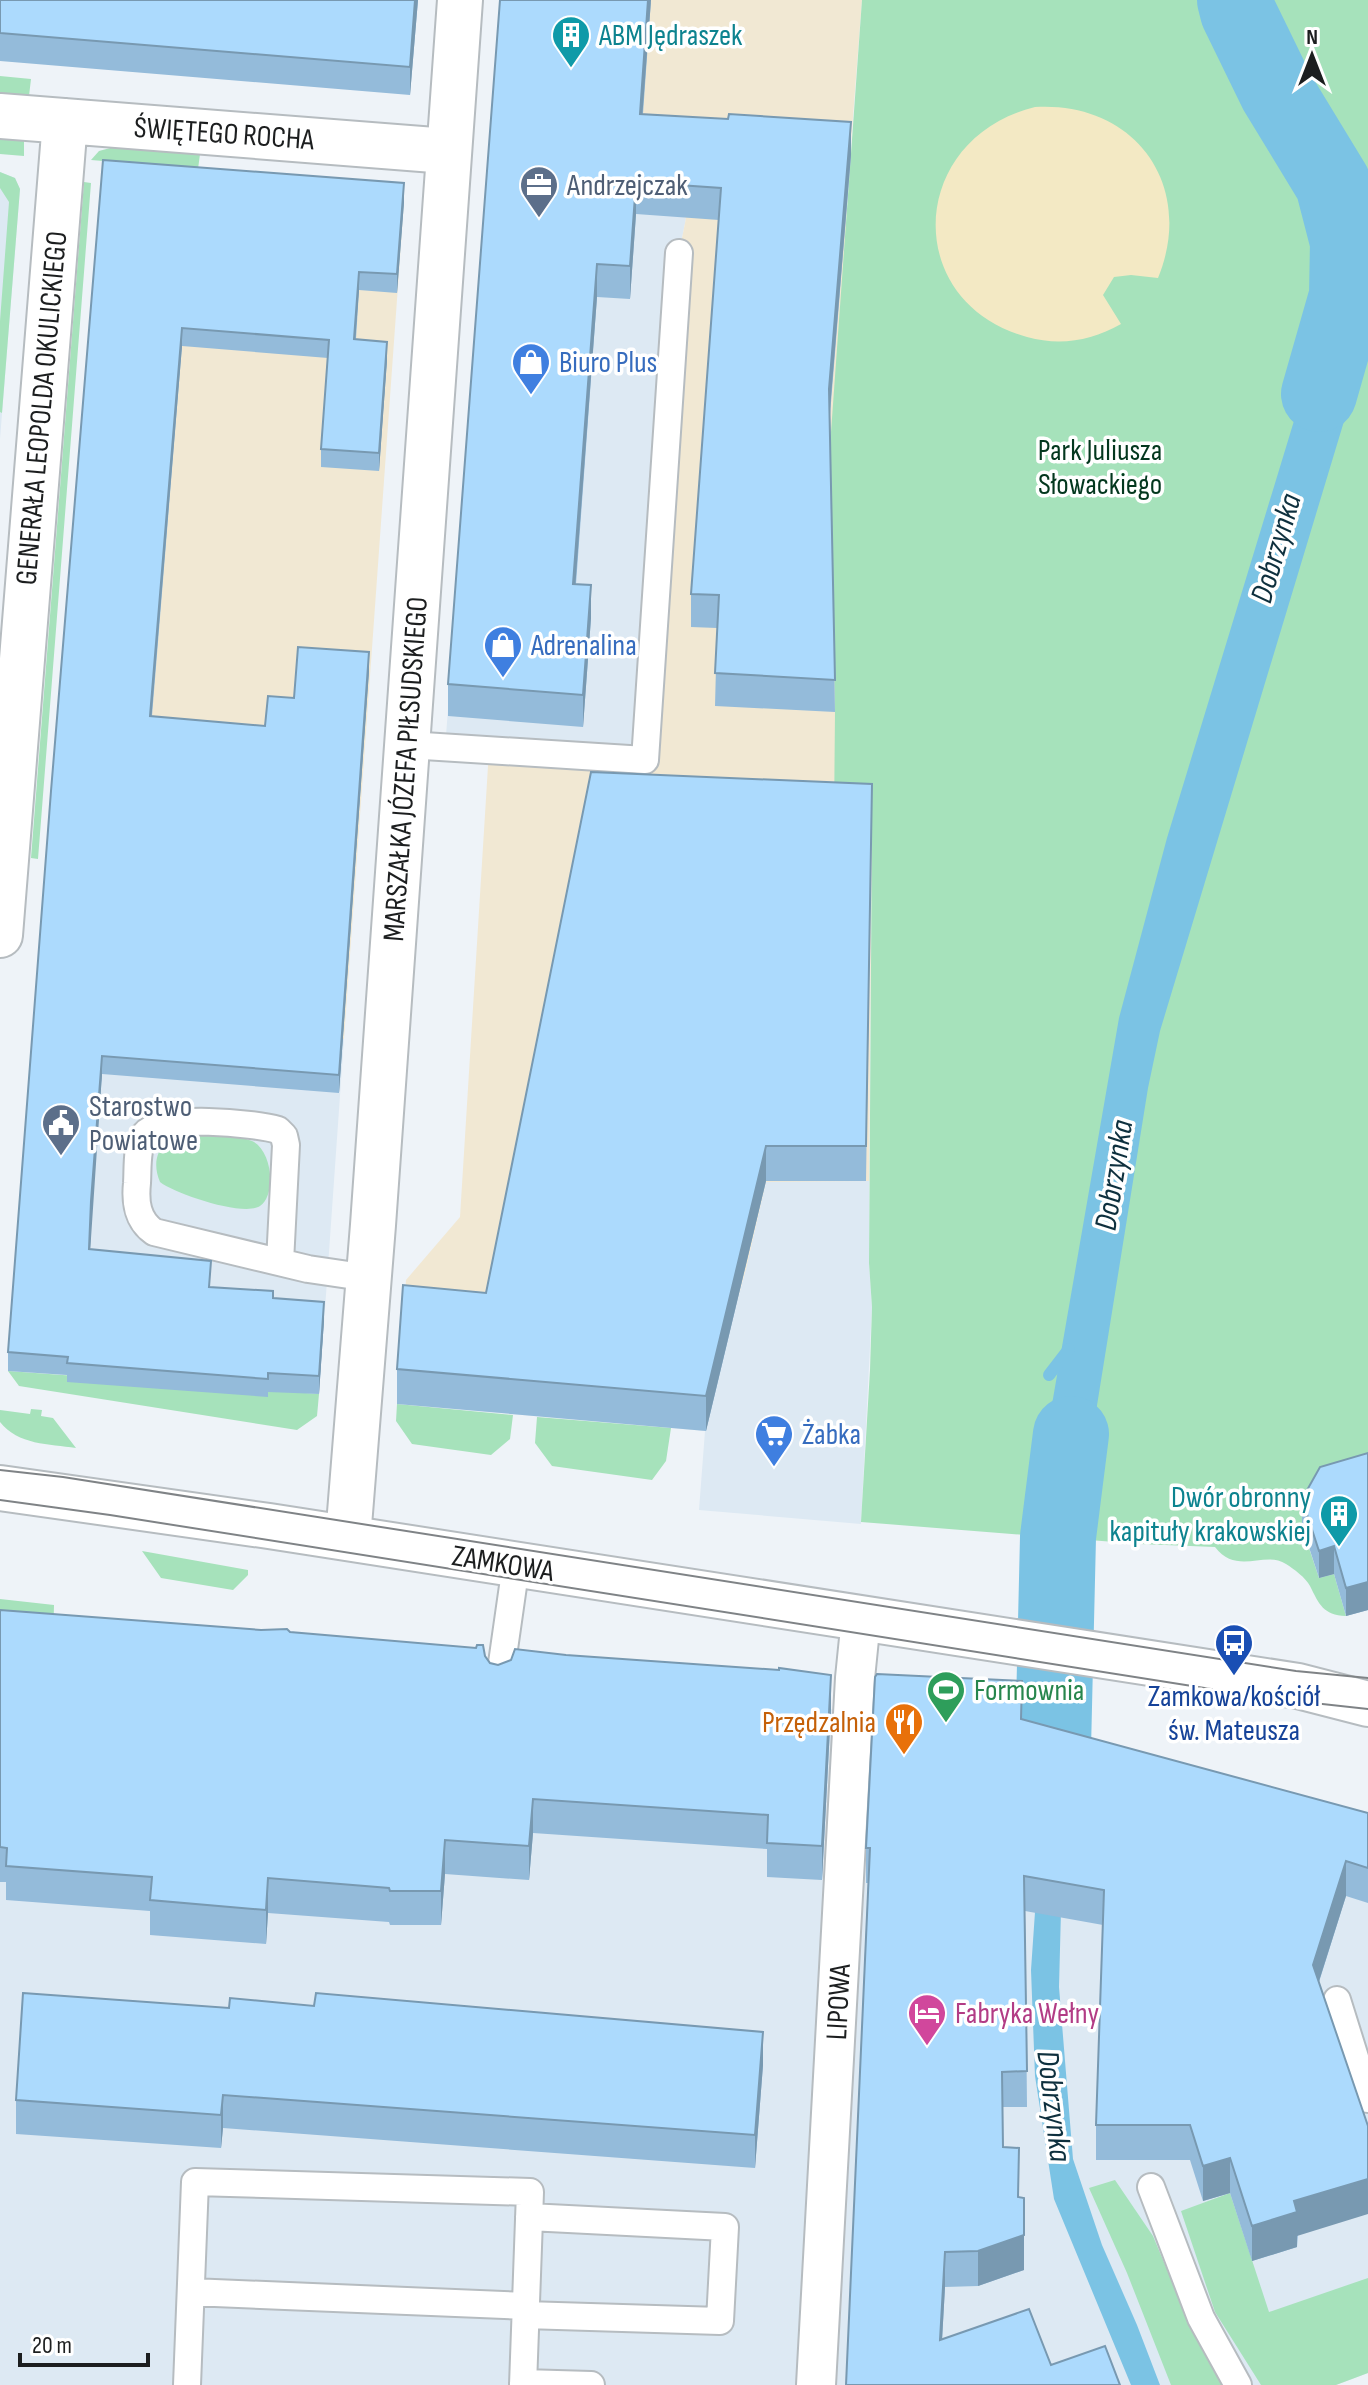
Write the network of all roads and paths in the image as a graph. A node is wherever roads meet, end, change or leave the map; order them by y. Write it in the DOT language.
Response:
graph roads {
  1 [pos="460,0"];
  2 [pos="0,116"];
  3 [pos="65,121"];
  4 [pos="447,151"];
  5 [pos="679,253"];
  6 [pos="408,745"];
  7 [pos="0,935"];
  8 [pos="280,1262"];
  9 [pos="369,1278"];
  10 [pos="0,1488"];
  11 [pos="348,1538"];
  12 [pos="516,1565"];
  13 [pos="861,1619"];
  14 [pos="1368,1678"];
  15 [pos="499,1684"];
  16 [pos="1298,1686"];
  17 [pos="1368,1694"];
  18 [pos="1368,1704"];
  19 [pos="1337,2000"];
  20 [pos="1368,2099"];
  21 [pos="1151,2187"];
  22 [pos="529,2217"];
  23 [pos="191,2292"];
  24 [pos="526,2310"];
  25 [pos="523,2384"];
  26 [pos="187,2385"];
  27 [pos="591,2385"];
  28 [pos="816,2385"];
  29 [pos="1238,2385"];
  1 -- 4 [label="street, MARSZAŁKA JÓZEFA PIŁSUDSKIEGO"];
  2 -- 3 [label="street, ŚWIĘTEGO ROCHA"];
  3 -- 4 [label="street, ŚWIĘTEGO ROCHA"];
  3 -- 7 [label="street, GENERAŁA LEOPOLDA OKULICKIEGO"];
  4 -- 6 [label="street, MARSZAŁKA JÓZEFA PIŁSUDSKIEGO"];
  5 -- 6 [label="lane"];
  6 -- 9 [label="street, MARSZAŁKA JÓZEFA PIŁSUDSKIEGO"];
  8 -- 8 [label="lane"];
  8 -- 9 [label="lane"];
  9 -- 11 [label="street, MARSZAŁKA JÓZEFA PIŁSUDSKIEGO"];
  10 -- 11 [label="street, ZAMKOWA"];
  11 -- 12 [label="street, ZAMKOWA"];
  12 -- 13 [label="street, ZAMKOWA"];
  12 -- 15 [label="lane"];
  13 -- 16 [label="street, ZAMKOWA"];
  13 -- 28 [label="street, LIPOWA"];
  14 -- 16 [label="street"];
  16 -- 17 [label="lane"];
  16 -- 18 [label="street"];
  19 -- 20 [label="lane"];
  21 -- 29 [label="lane"];
  22 -- 23 [label="lane"];
  22 -- 24 [label="lane"];
  22 -- 24 [label="lane"];
  23 -- 24 [label="lane"];
  23 -- 26 [label="lane"];
  24 -- 25 [label="lane"];
  25 -- 27 [label="lane"];
}
